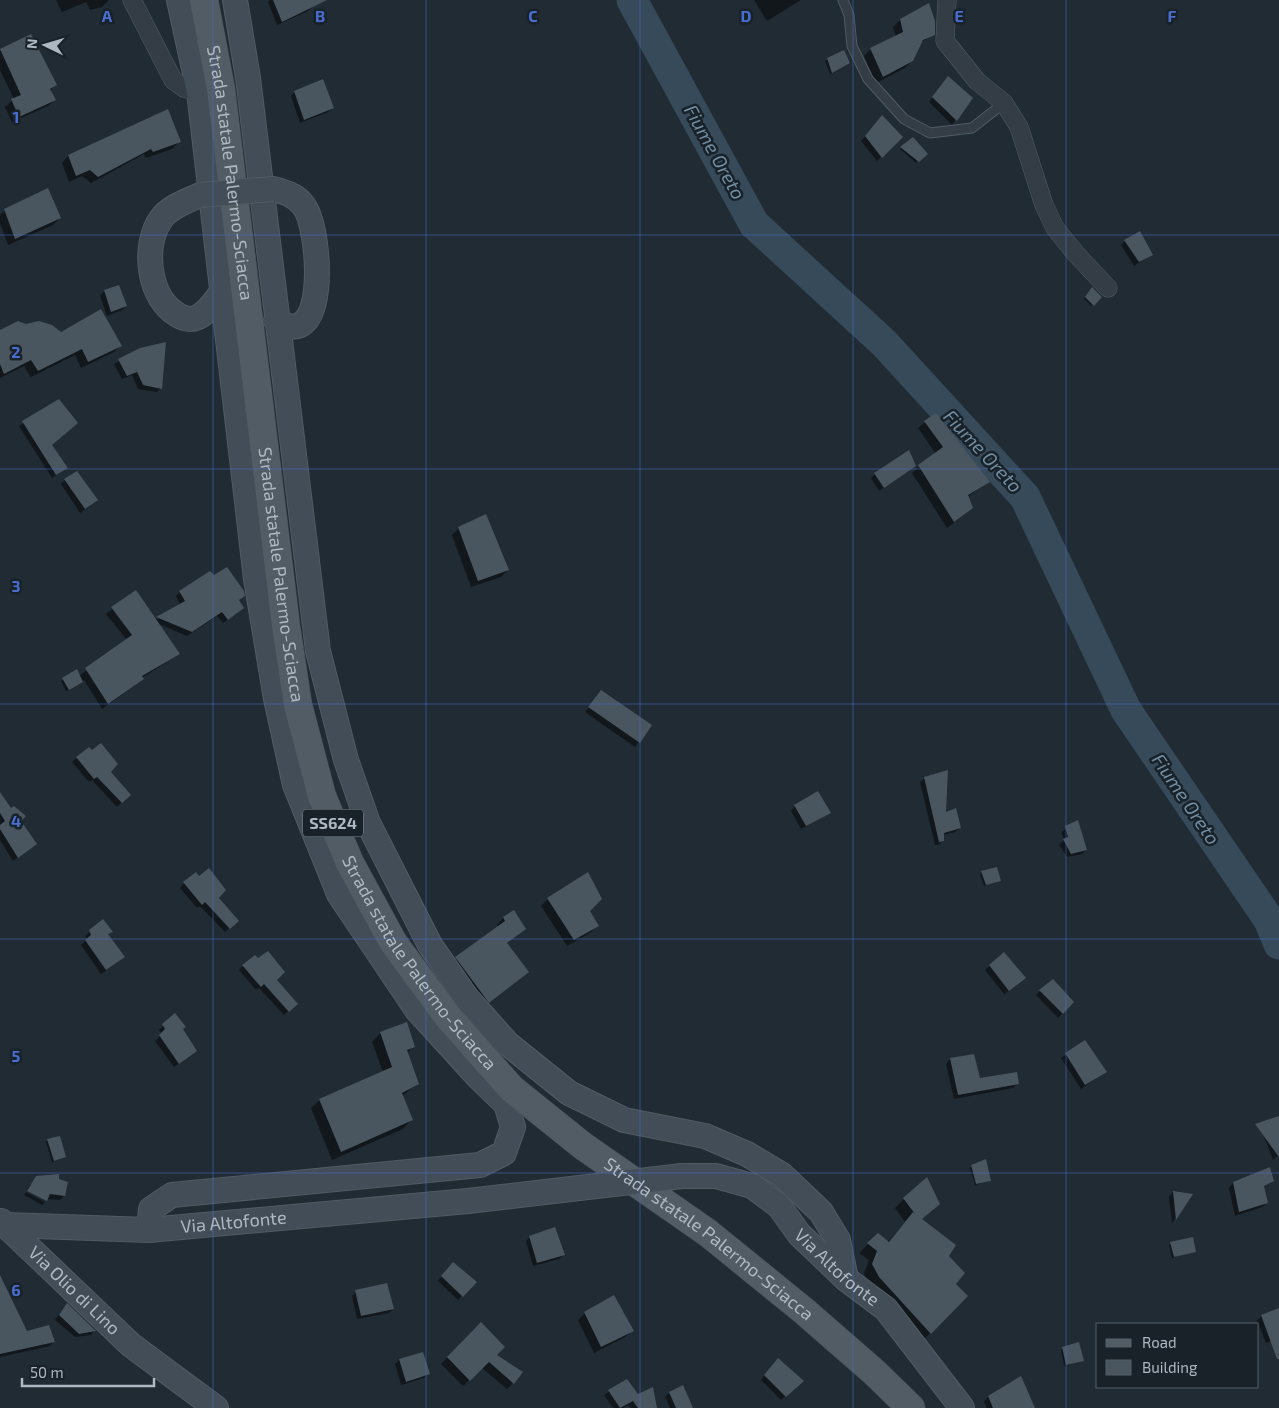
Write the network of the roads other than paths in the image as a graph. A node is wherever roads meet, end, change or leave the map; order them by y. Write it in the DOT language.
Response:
graph roads {
  1 [pos="132,0"];
  2 [pos="179,0"];
  3 [pos="204,0"];
  4 [pos="235,0"];
  5 [pos="843,0"];
  6 [pos="948,0"];
  7 [pos="199,92"];
  8 [pos="1004,104"];
  9 [pos="1108,288"];
  10 [pos="222,292"];
  11 [pos="276,320"];
  12 [pos="3,1222"];
  13 [pos="149,1230"];
  14 [pos="846,1279"];
  15 [pos="216,1408"];
  16 [pos="911,1408"];
  17 [pos="962,1408"];
  1 -- 7 [label="street"];
  2 -- 7 [label="main road"];
  3 -- 16 [label="main road, Strada statale Palermo-Sciacca / SS624"];
  4 -- 11 [label="main road"];
  5 -- 8 [label="lane"];
  6 -- 8 [label="street"];
  7 -- 10 [label="main road"];
  8 -- 9 [label="street"];
  10 -- 11 [label="main road, bridge"];
  10 -- 13 [label="main road"];
  11 -- 14 [label="main road"];
  12 -- 13 [label="main road, Via Altofonte"];
  12 -- 15 [label="main road, Via Olio di Lino"];
  13 -- 14 [label="main road, Via Altofonte, bridge"];
  14 -- 17 [label="main road, Via Altofonte"];
}
